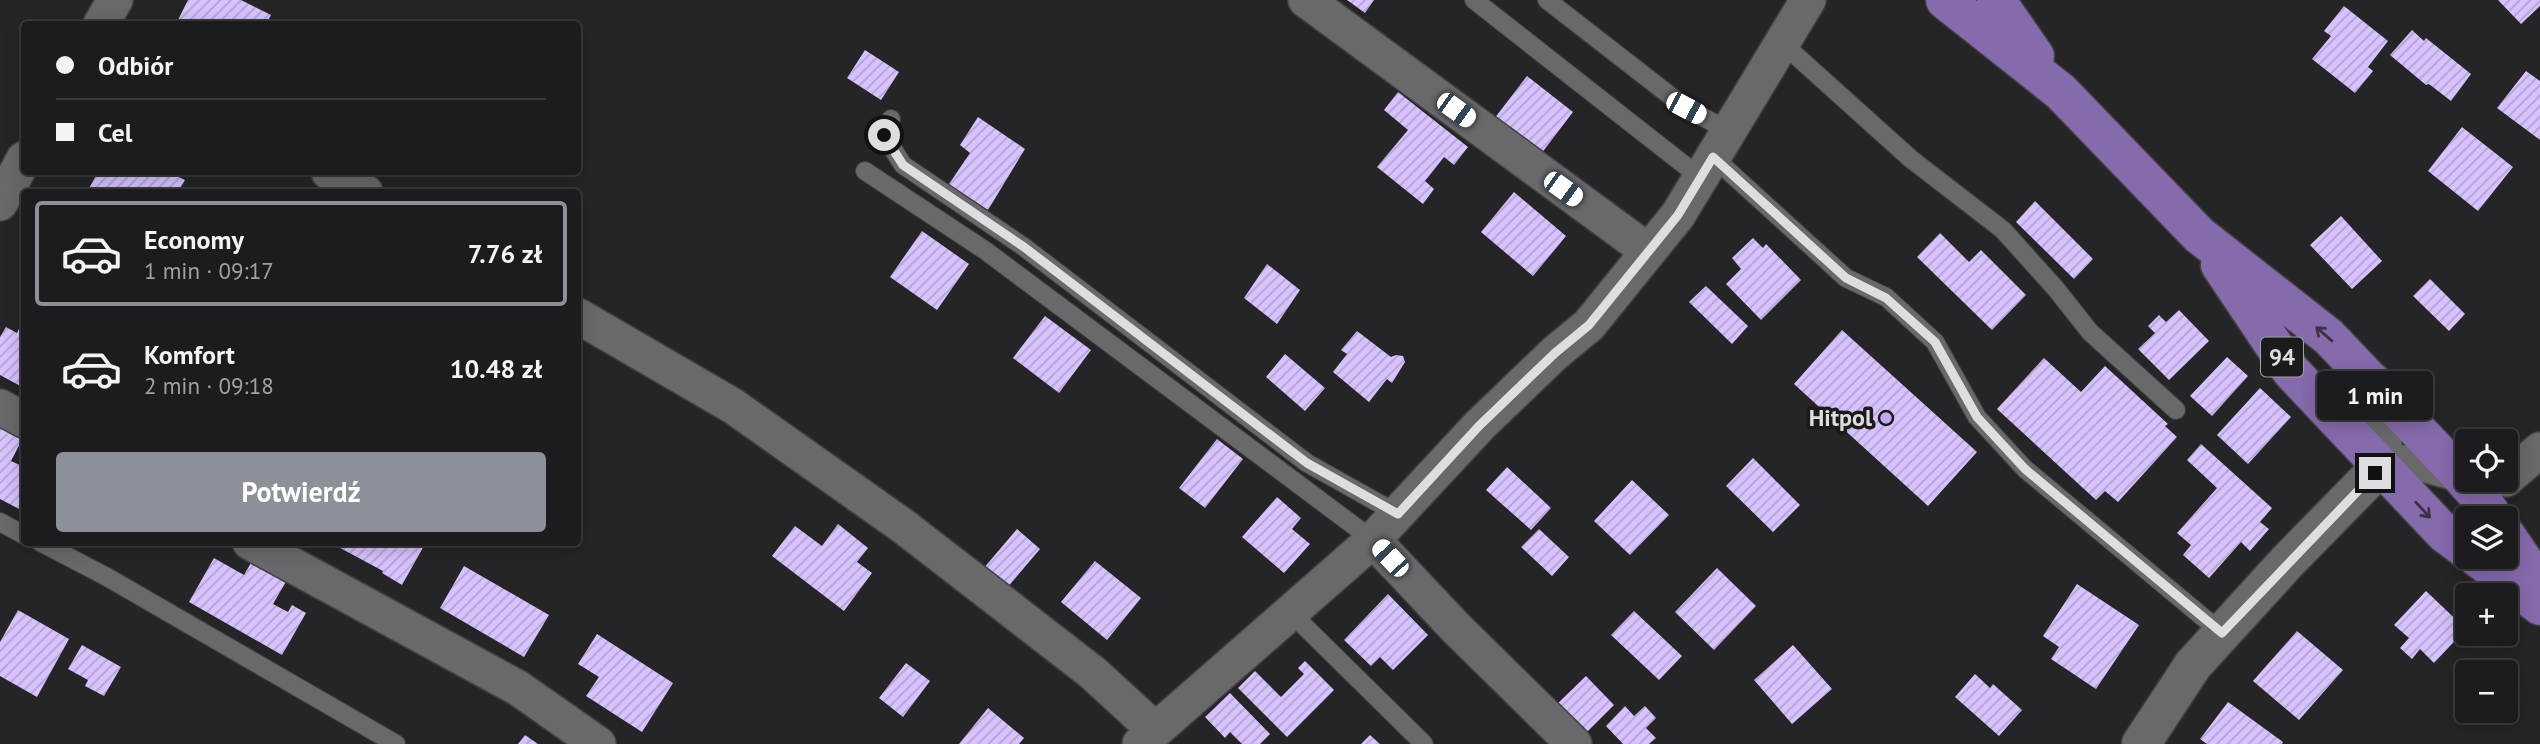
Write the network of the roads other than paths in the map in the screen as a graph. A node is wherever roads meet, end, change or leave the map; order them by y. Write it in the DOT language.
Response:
graph roads {
  1 [pos="115,0"];
  2 [pos="1306,0"];
  3 [pos="1474,0"];
  4 [pos="1547,0"];
  5 [pos="1808,0"];
  6 [pos="1945,0"];
  7 [pos="1996,0"];
  8 [pos="103,21"];
  9 [pos="1782,43"];
  10 [pos="2060,92"];
  11 [pos="891,119"];
  12 [pos="1714,155"];
  13 [pos="21,164"];
  14 [pos="865,171"];
  15 [pos="334,175"];
  16 [pos="360,189"];
  17 [pos="0,203"];
  18 [pos="2199,234"];
  19 [pos="1648,251"];
  20 [pos="581,318"];
  21 [pos="2373,382"];
  22 [pos="0,407"];
  23 [pos="2176,410"];
  24 [pos="21,419"];
  25 [pos="2540,450"];
  26 [pos="2455,458"];
  27 [pos="2381,466"];
  28 [pos="2518,467"];
  29 [pos="2455,476"];
  30 [pos="1398,514"];
  31 [pos="0,522"];
  32 [pos="21,533"];
  33 [pos="1373,540"];
  34 [pos="2455,541"];
  35 [pos="48,546"];
  36 [pos="257,546"];
  37 [pos="2518,553"];
  38 [pos="2492,569"];
  39 [pos="2540,585"];
  40 [pos="2540,606"];
  41 [pos="1290,612"];
  42 [pos="2222,633"];
  43 [pos="1153,739"];
  44 [pos="396,744"];
  45 [pos="598,744"];
  46 [pos="1424,744"];
  47 [pos="1574,744"];
  48 [pos="2141,744"];
  1 -- 8 [label="street"];
  2 -- 19 [label="street"];
  3 -- 12 [label="lane"];
  4 -- 12 [label="lane"];
  5 -- 9 [label="street"];
  6 -- 10 [label="main road, 94"];
  7 -- 10 [label="main road, 94"];
  9 -- 12 [label="street"];
  9 -- 23 [label="lane"];
  10 -- 18 [label="main road, 94"];
  11 -- 30 [label="lane"];
  12 -- 19 [label="street"];
  12 -- 42 [label="lane"];
  13 -- 17 [label="street"];
  14 -- 33 [label="lane"];
  15 -- 16 [label="street"];
  21 -- 18 [label="main road, 94, one-way"];
  18 -- 27 [label="main road, 94"];
  19 -- 30 [label="street"];
  20 -- 43 [label="street"];
  21 -- 26 [label="main road, 94"];
  21 -- 27 [label="street"];
  22 -- 24 [label="street"];
  25 -- 28 [label="street"];
  27 -- 29 [label="street"];
  27 -- 34 [label="main road, 94, one-way"];
  27 -- 42 [label="street"];
  30 -- 33 [label="street"];
  31 -- 32 [label="lane"];
  33 -- 41 [label="street"];
  33 -- 47 [label="street"];
  35 -- 44 [label="lane"];
  36 -- 45 [label="street"];
  37 -- 39 [label="main road"];
  38 -- 40 [label="main road"];
  41 -- 43 [label="street"];
  41 -- 46 [label="lane"];
  42 -- 48 [label="street"];
}
